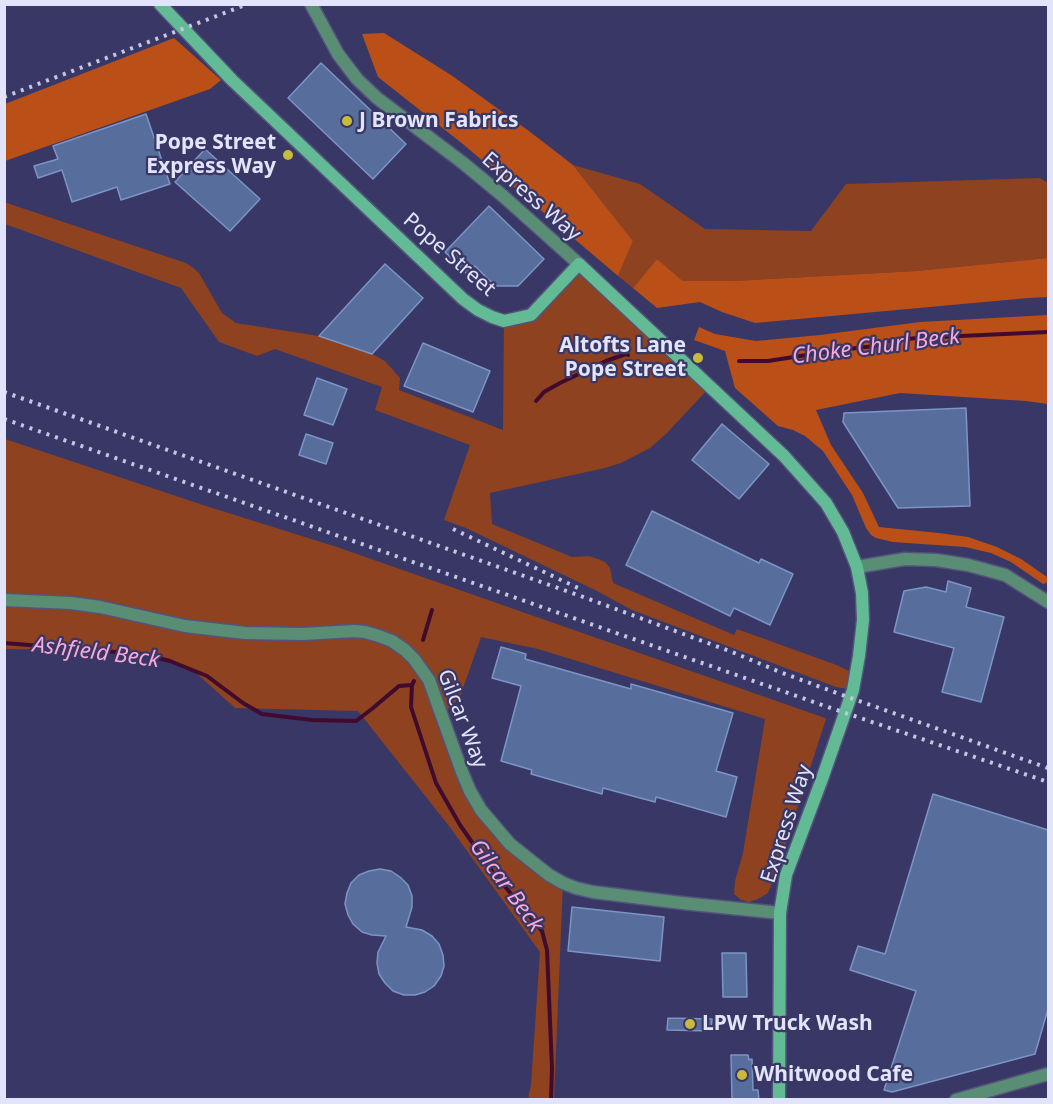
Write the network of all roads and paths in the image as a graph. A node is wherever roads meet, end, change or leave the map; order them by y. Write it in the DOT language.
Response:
graph roads {
  1 [pos="160,4"];
  2 [pos="311,4"];
  3 [pos="579,264"];
  4 [pos="857,567"];
  5 [pos="4,600"];
  6 [pos="1048,602"];
  7 [pos="780,913"];
  8 [pos="1048,1074"];
  9 [pos="779,1100"];
  10 [pos="956,1100"];
  1 -- 3 [label="street, Pope Street"];
  2 -- 3 [label="street, Express Way"];
  3 -- 4 [label="street"];
  4 -- 6 [label="street"];
  4 -- 7 [label="street, Express Way"];
  5 -- 7 [label="street, Gilcar Way"];
  7 -- 9 [label="street, Express Way"];
  8 -- 10 [label="street"];
}
